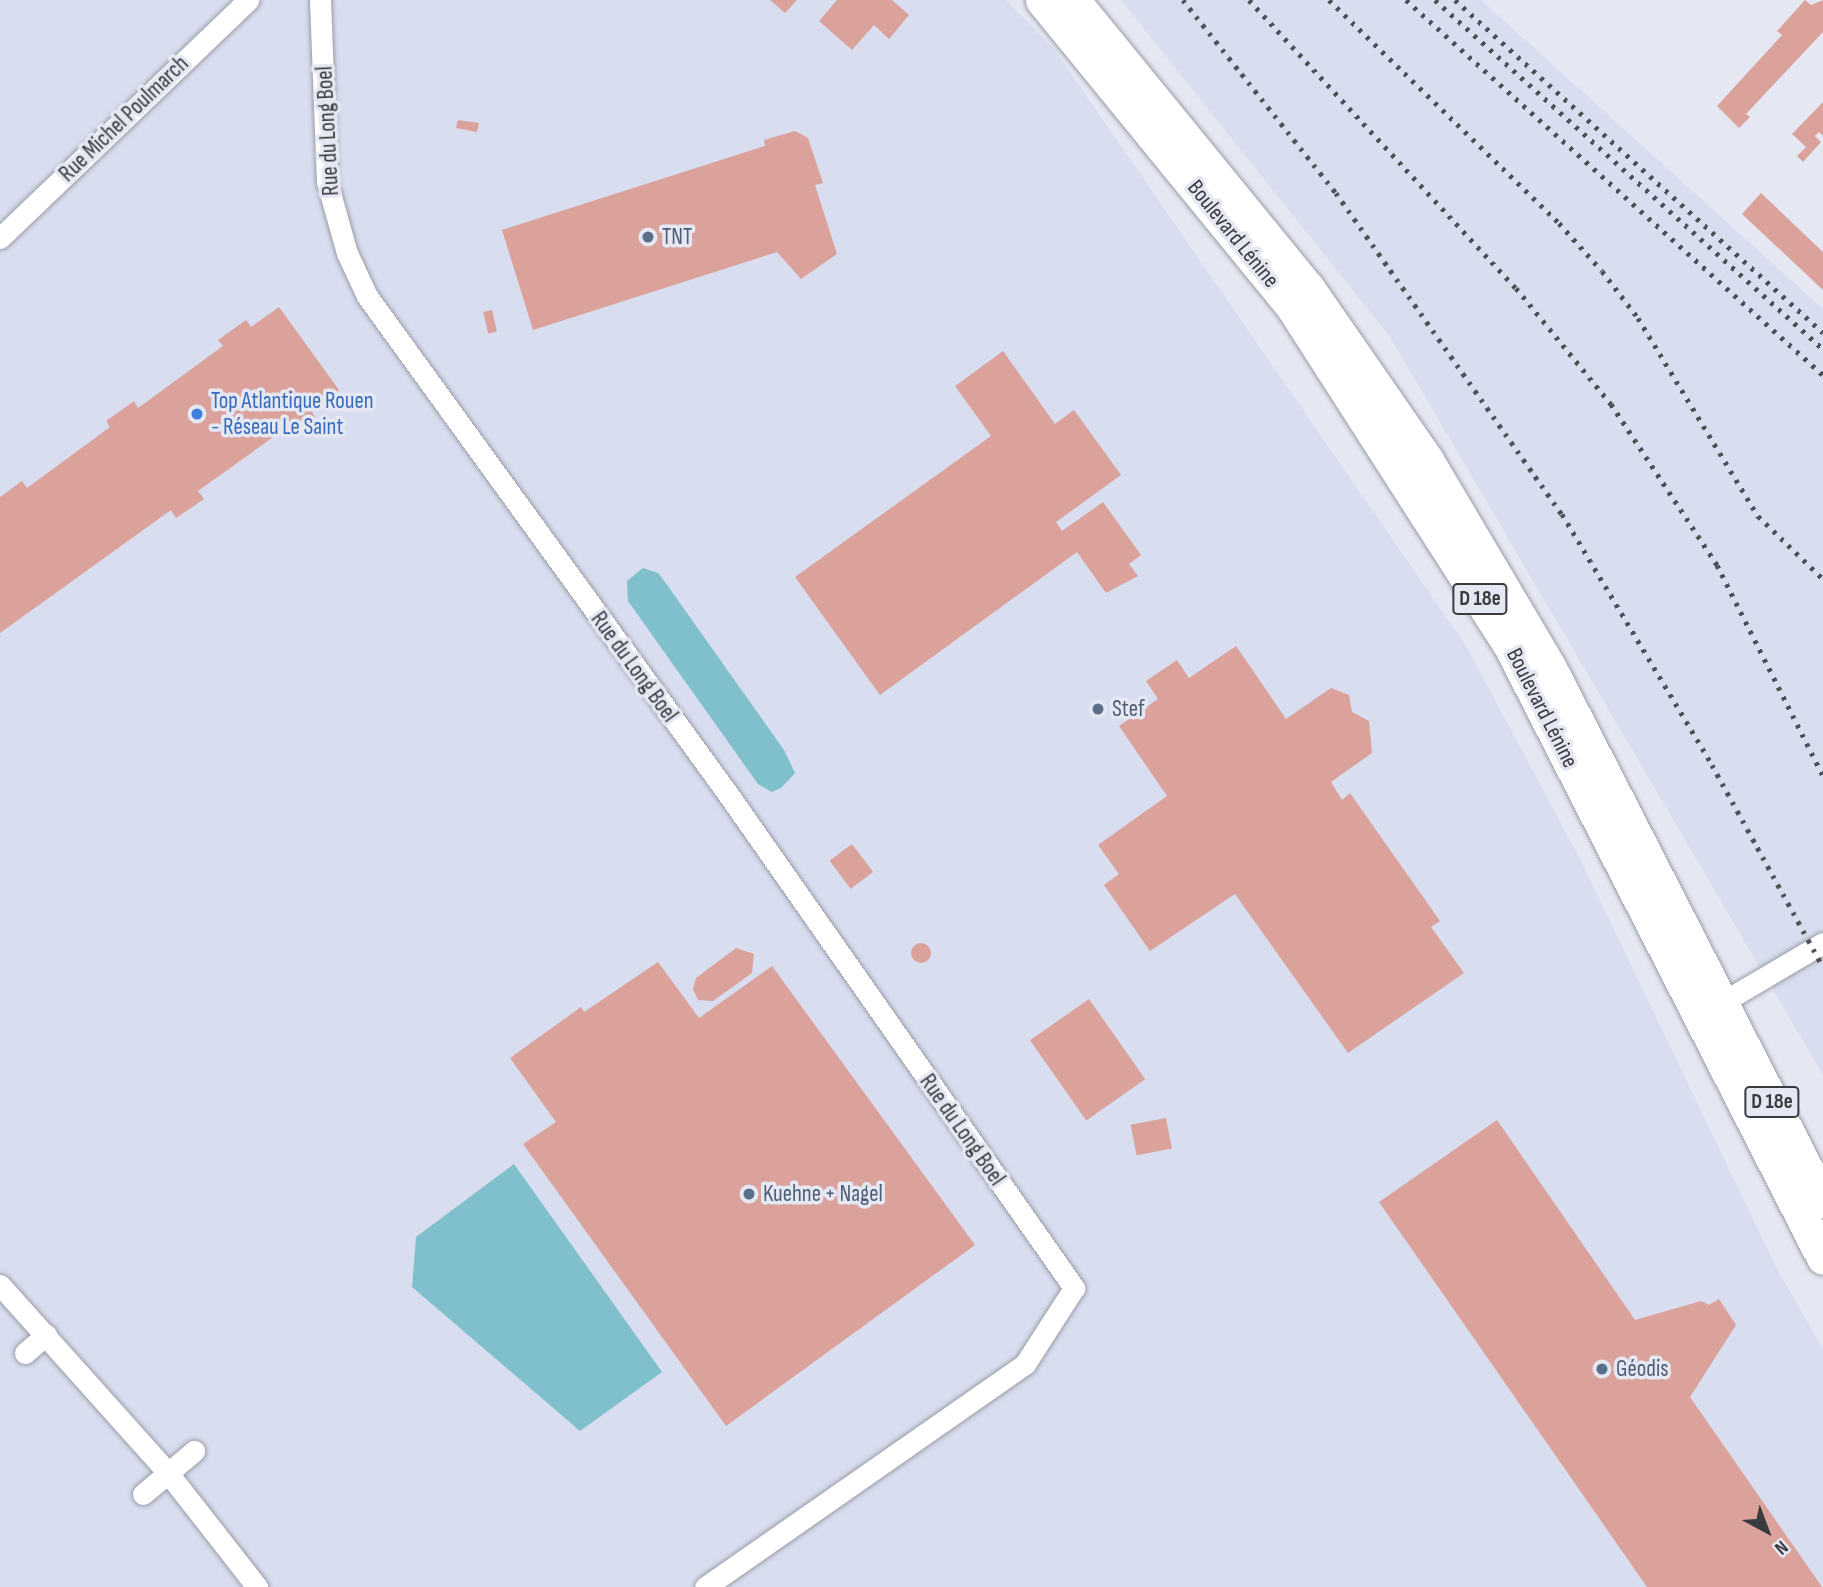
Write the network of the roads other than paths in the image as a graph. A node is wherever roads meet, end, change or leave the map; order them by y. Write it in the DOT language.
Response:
graph roads {
  1 [pos="248,0"];
  2 [pos="320,0"];
  3 [pos="1042,0"];
  4 [pos="1073,0"];
  5 [pos="0,238"];
  6 [pos="1823,943"];
  7 [pos="1721,1003"];
  8 [pos="1823,1201"];
  9 [pos="1823,1258"];
  10 [pos="0,1285"];
  11 [pos="46,1335"];
  12 [pos="25,1353"];
  13 [pos="194,1451"];
  14 [pos="168,1473"];
  15 [pos="142,1494"];
  16 [pos="257,1587"];
  17 [pos="705,1587"];
  1 -- 5 [label="street, Rue Michel Poulmarch"];
  2 -- 17 [label="street, Rue du Long Boel"];
  3 -- 9 [label="main road, Boulevard Lénine / D 18e"];
  4 -- 7 [label="main road, D 18e"];
  6 -- 7 [label="street"];
  7 -- 8 [label="main road, D 18e"];
  10 -- 11 [label="street"];
  11 -- 12 [label="street"];
  11 -- 14 [label="street"];
  13 -- 14 [label="street"];
  14 -- 15 [label="street"];
  14 -- 16 [label="street"];
}
